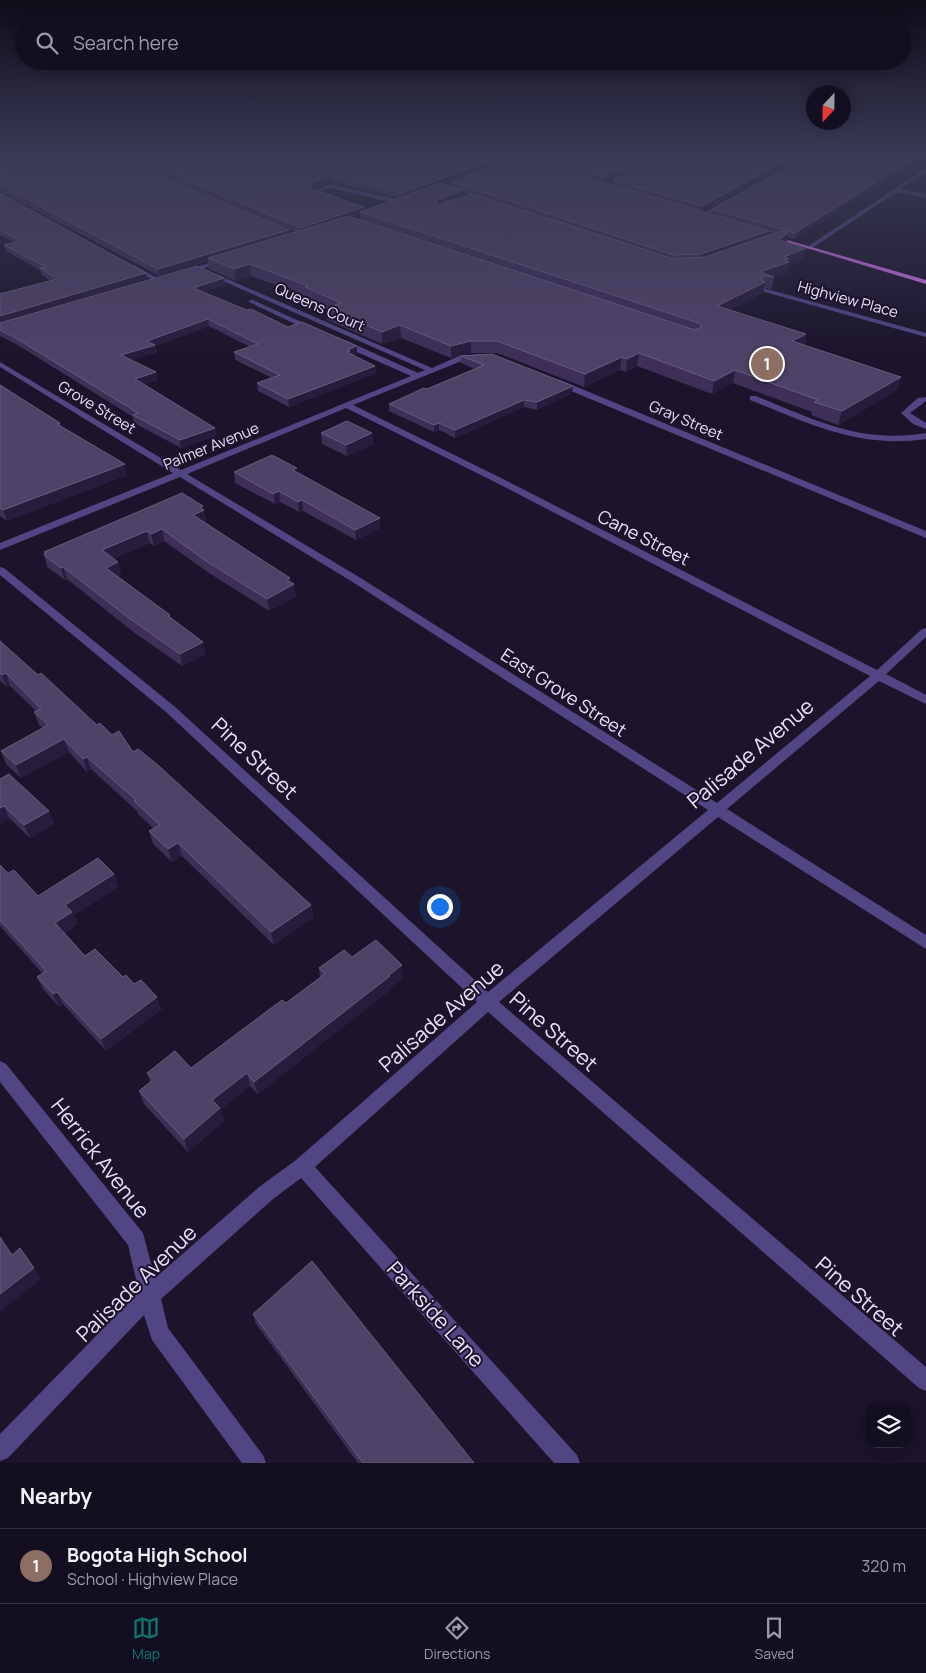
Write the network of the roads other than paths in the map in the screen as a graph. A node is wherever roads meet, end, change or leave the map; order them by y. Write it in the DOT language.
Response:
graph roads {
  1 [pos="847,222"];
  2 [pos="763,233"];
  3 [pos="781,238"];
  4 [pos="769,242"];
  5 [pos="810,247"];
  6 [pos="235,257"];
  7 [pos="127,264"];
  8 [pos="182,272"];
  9 [pos="196,272"];
  10 [pos="164,278"];
  11 [pos="157,280"];
  12 [pos="204,280"];
  13 [pos="925,280"];
  14 [pos="147,282"];
  15 [pos="213,284"];
  16 [pos="763,290"];
  17 [pos="239,296"];
  18 [pos="269,300"];
  19 [pos="257,304"];
  20 [pos="320,332"];
  21 [pos="343,332"];
  22 [pos="926,335"];
  23 [pos="329,336"];
  24 [pos="338,340"];
  25 [pos="487,356"];
  26 [pos="0,364"];
  27 [pos="432,370"];
  28 [pos="418,376"];
  29 [pos="549,379"];
  30 [pos="753,398"];
  31 [pos="926,399"];
  32 [pos="346,405"];
  33 [pos="926,426"];
  34 [pos="926,436"];
  35 [pos="181,473"];
  36 [pos="926,536"];
  37 [pos="0,547"];
  38 [pos="0,570"];
  39 [pos="926,630"];
  40 [pos="878,675"];
  41 [pos="926,700"];
  42 [pos="716,810"];
  43 [pos="926,943"];
  44 [pos="488,1002"];
  45 [pos="0,1069"];
  46 [pos="302,1166"];
  47 [pos="149,1296"];
  48 [pos="926,1381"];
  49 [pos="0,1450"];
  50 [pos="255,1463"];
  51 [pos="569,1463"];
  1 -- 5 [label="street"];
  2 -- 3 [label="main road"];
  3 -- 4 [label="street"];
  3 -- 5 [label="main road"];
  5 -- 13 [label="main road"];
  6 -- 9 [label="street"];
  7 -- 11 [label="street"];
  8 -- 9 [label="street, Queens Court"];
  9 -- 18 [label="street, Queens Court"];
  10 -- 11 [label="street"];
  11 -- 14 [label="street"];
  12 -- 15 [label="street"];
  16 -- 22 [label="street, Highview Place"];
  17 -- 19 [label="street, Queens Court"];
  18 -- 19 [label="street"];
  18 -- 21 [label="street, Queens Court"];
  19 -- 20 [label="street, Queens Court"];
  21 -- 23 [label="street"];
  21 -- 27 [label="street, Queens Court"];
  24 -- 28 [label="street, Queens Court"];
  25 -- 27 [label="street"];
  26 -- 35 [label="street, Grove Street"];
  27 -- 28 [label="street, Palmer Avenue"];
  28 -- 32 [label="street, Palmer Avenue"];
  29 -- 36 [label="street, Gray Street"];
  30 -- 34 [label="street"];
  31 -- 33 [label="street"];
  32 -- 35 [label="street, Palmer Avenue"];
  32 -- 40 [label="street, Cane Street"];
  35 -- 37 [label="street, Palmer Avenue"];
  35 -- 42 [label="street, East Grove Street"];
  38 -- 44 [label="street, Pine Street"];
  39 -- 40 [label="street, Palisade Avenue"];
  40 -- 41 [label="street, Cane Street"];
  40 -- 42 [label="street, Palisade Avenue"];
  42 -- 43 [label="street, East Grove Street"];
  42 -- 44 [label="street, Palisade Avenue"];
  44 -- 46 [label="street, Palisade Avenue"];
  44 -- 48 [label="street, Pine Street"];
  45 -- 47 [label="street, Herrick Avenue"];
  46 -- 47 [label="street, Palisade Avenue"];
  46 -- 51 [label="street, Parkside Lane"];
  47 -- 49 [label="street, Palisade Avenue"];
  47 -- 50 [label="street, Herrick Avenue"];
}
